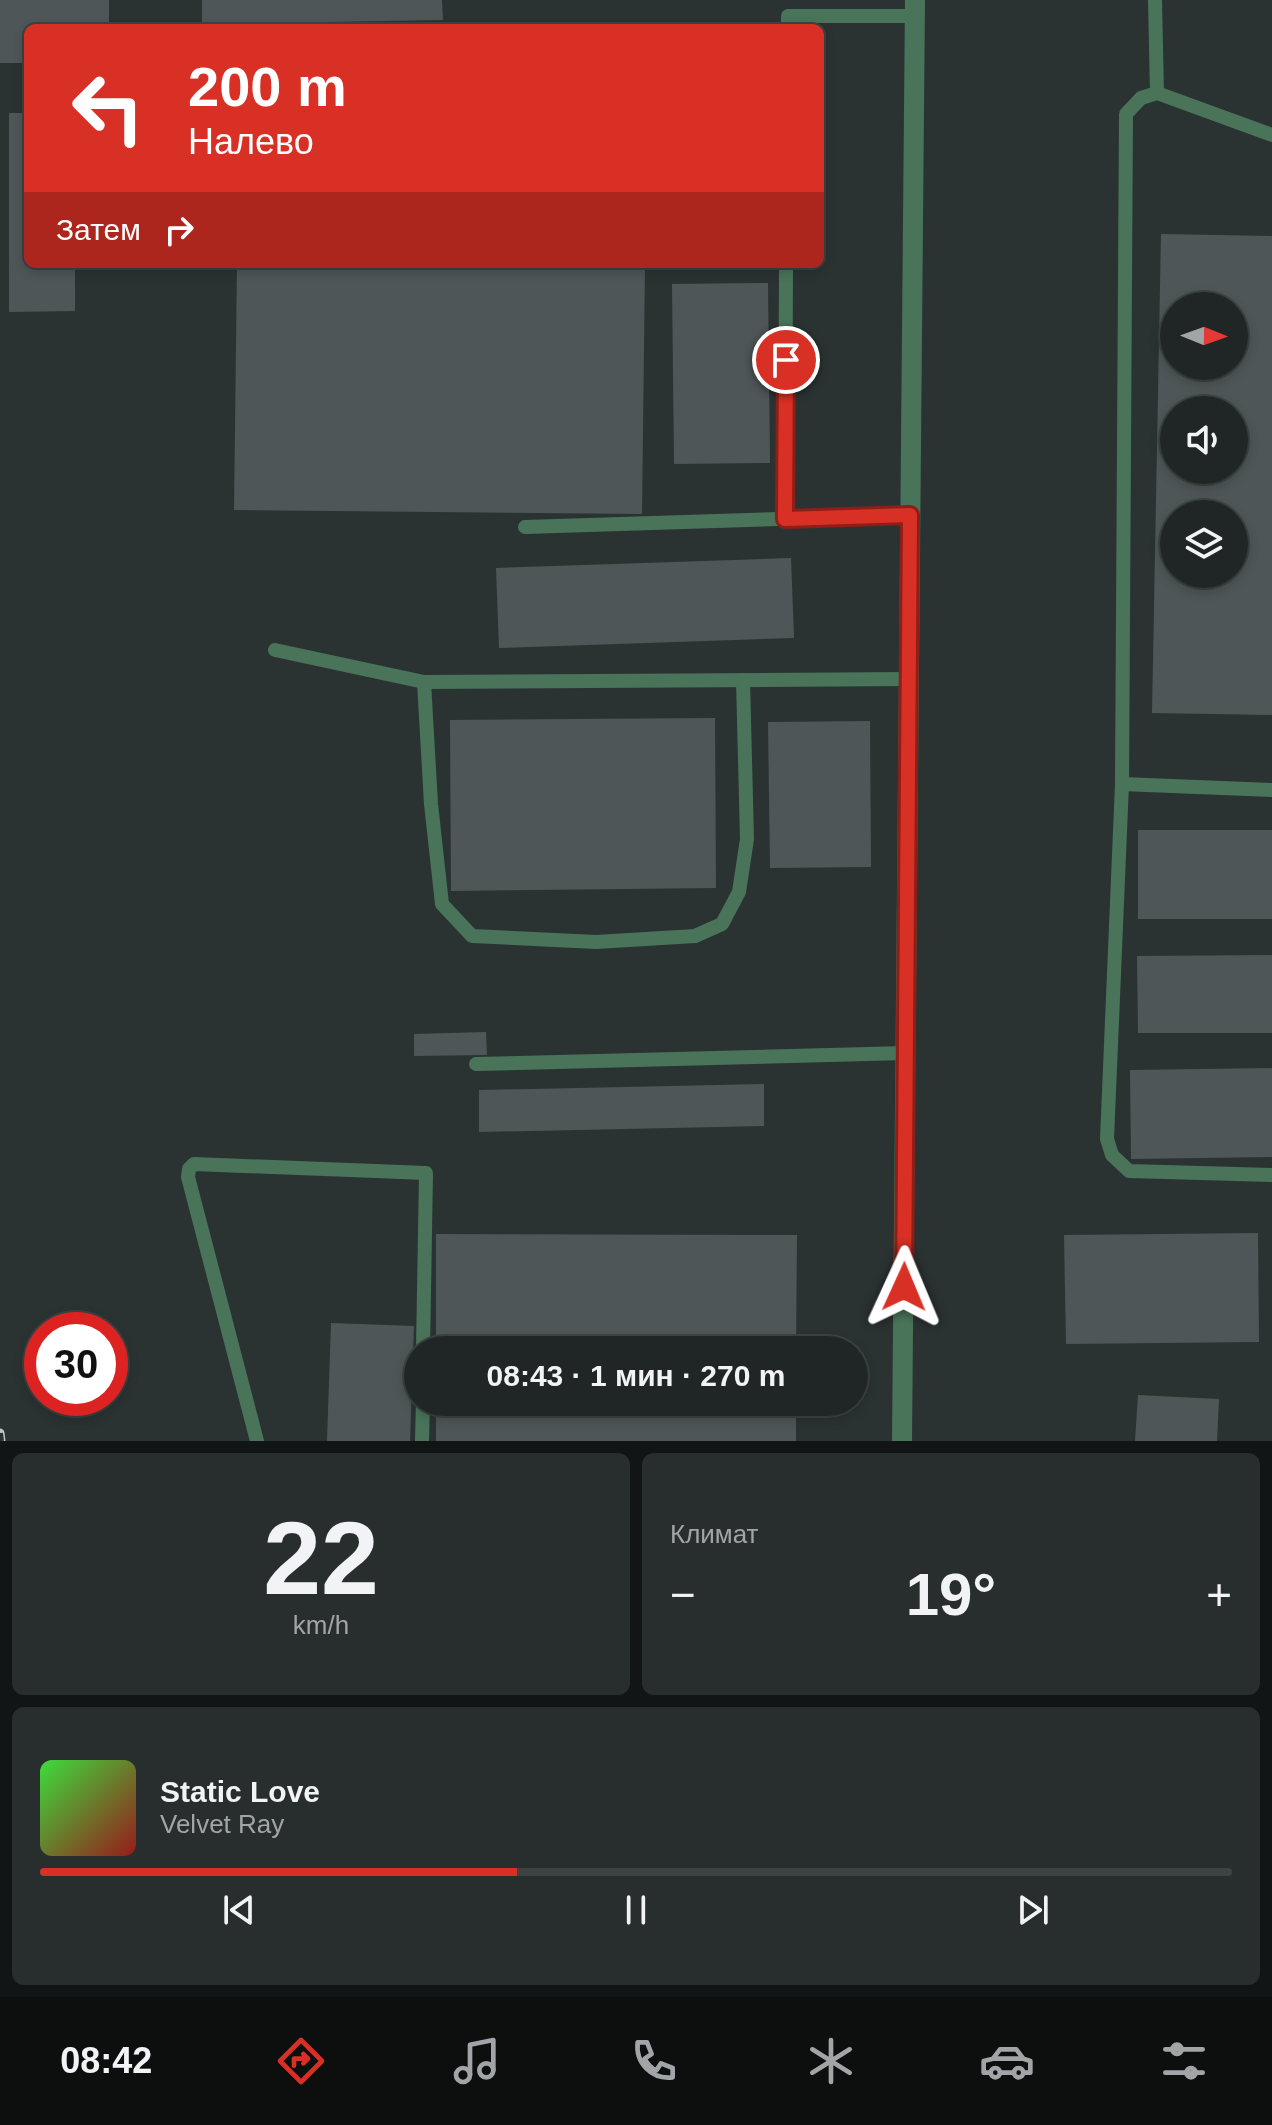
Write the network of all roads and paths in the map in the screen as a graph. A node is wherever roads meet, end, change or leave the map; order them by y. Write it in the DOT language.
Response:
graph roads {
  1 [pos="1155,0"];
  2 [pos="915,8"];
  3 [pos="788,24"];
  4 [pos="1157,93"];
  5 [pos="1272,135"];
  6 [pos="786,268"];
  7 [pos="910,515"];
  8 [pos="785,519"];
  9 [pos="525,527"];
  10 [pos="275,650"];
  11 [pos="909,679"];
  12 [pos="743,680"];
  13 [pos="424,682"];
  14 [pos="1122,784"];
  15 [pos="1272,790"];
  16 [pos="906,1053"];
  17 [pos="476,1064"];
  18 [pos="1272,1175"];
  19 [pos="423,1336"];
  20 [pos="423,1416"];
  21 [pos="257,1441"];
  22 [pos="422,1441"];
  23 [pos="902,1441"];
  1 -- 4 [label="lane"];
  2 -- 3 [label="lane"];
  2 -- 7 [label="street"];
  4 -- 5 [label="lane"];
  4 -- 14 [label="lane"];
  6 -- 8 [label="lane"];
  7 -- 8 [label="lane"];
  7 -- 11 [label="street"];
  8 -- 9 [label="lane"];
  10 -- 13 [label="lane"];
  11 -- 12 [label="lane"];
  11 -- 16 [label="street"];
  12 -- 13 [label="lane"];
  12 -- 13 [label="lane"];
  14 -- 15 [label="lane"];
  14 -- 18 [label="lane"];
  16 -- 17 [label="lane"];
  16 -- 23 [label="street"];
  19 -- 21 [label="lane"];
  20 -- 22 [label="lane"];
}
